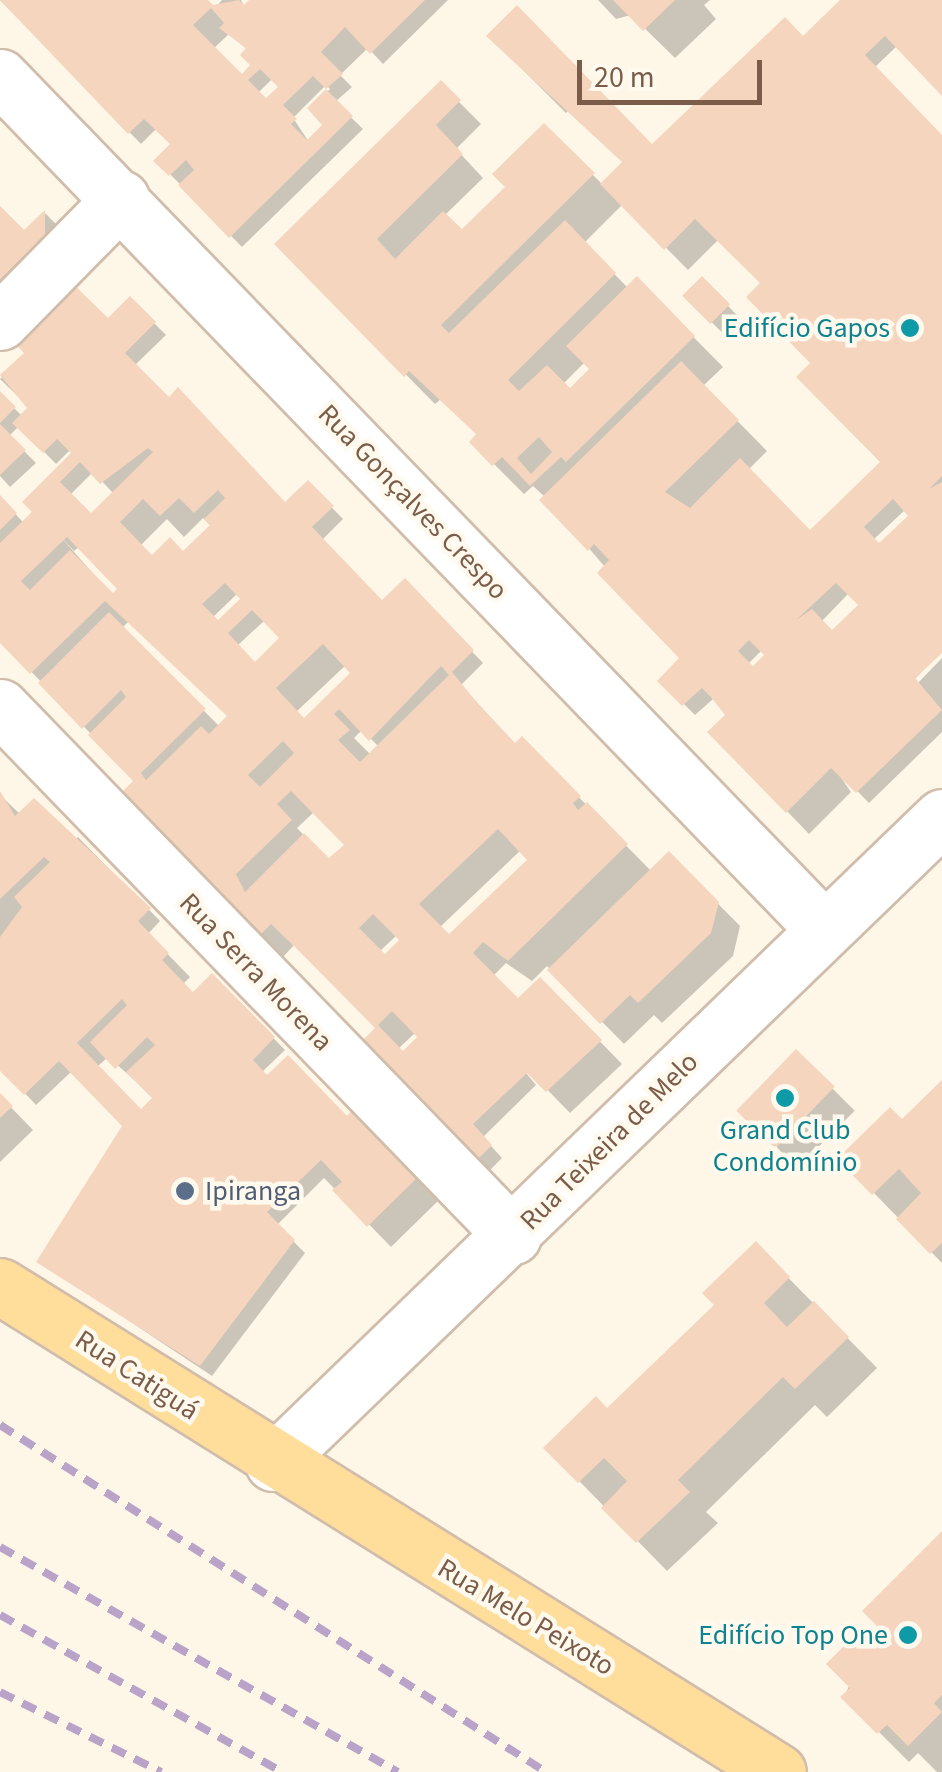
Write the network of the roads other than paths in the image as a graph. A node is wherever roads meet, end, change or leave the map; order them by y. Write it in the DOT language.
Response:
graph roads {
  1 [pos="0,77"];
  2 [pos="121,199"];
  3 [pos="0,322"];
  4 [pos="0,707"];
  5 [pos="942,817"];
  6 [pos="824,928"];
  7 [pos="513,1236"];
  8 [pos="0,1286"];
  9 [pos="273,1463"];
  10 [pos="778,1772"];
  1 -- 2 [label="street, Rua Gonçalves Crespo"];
  2 -- 3 [label="street"];
  2 -- 6 [label="street, Rua Gonçalves Crespo"];
  4 -- 7 [label="street, Rua Serra Morena"];
  5 -- 6 [label="street, Rua Teixeira de Melo"];
  6 -- 7 [label="street, Rua Teixeira de Melo"];
  7 -- 9 [label="street, Rua Teixeira de Melo"];
  8 -- 9 [label="main road, Rua Catiguá"];
  9 -- 10 [label="main road, Rua Melo Peixoto"];
}
